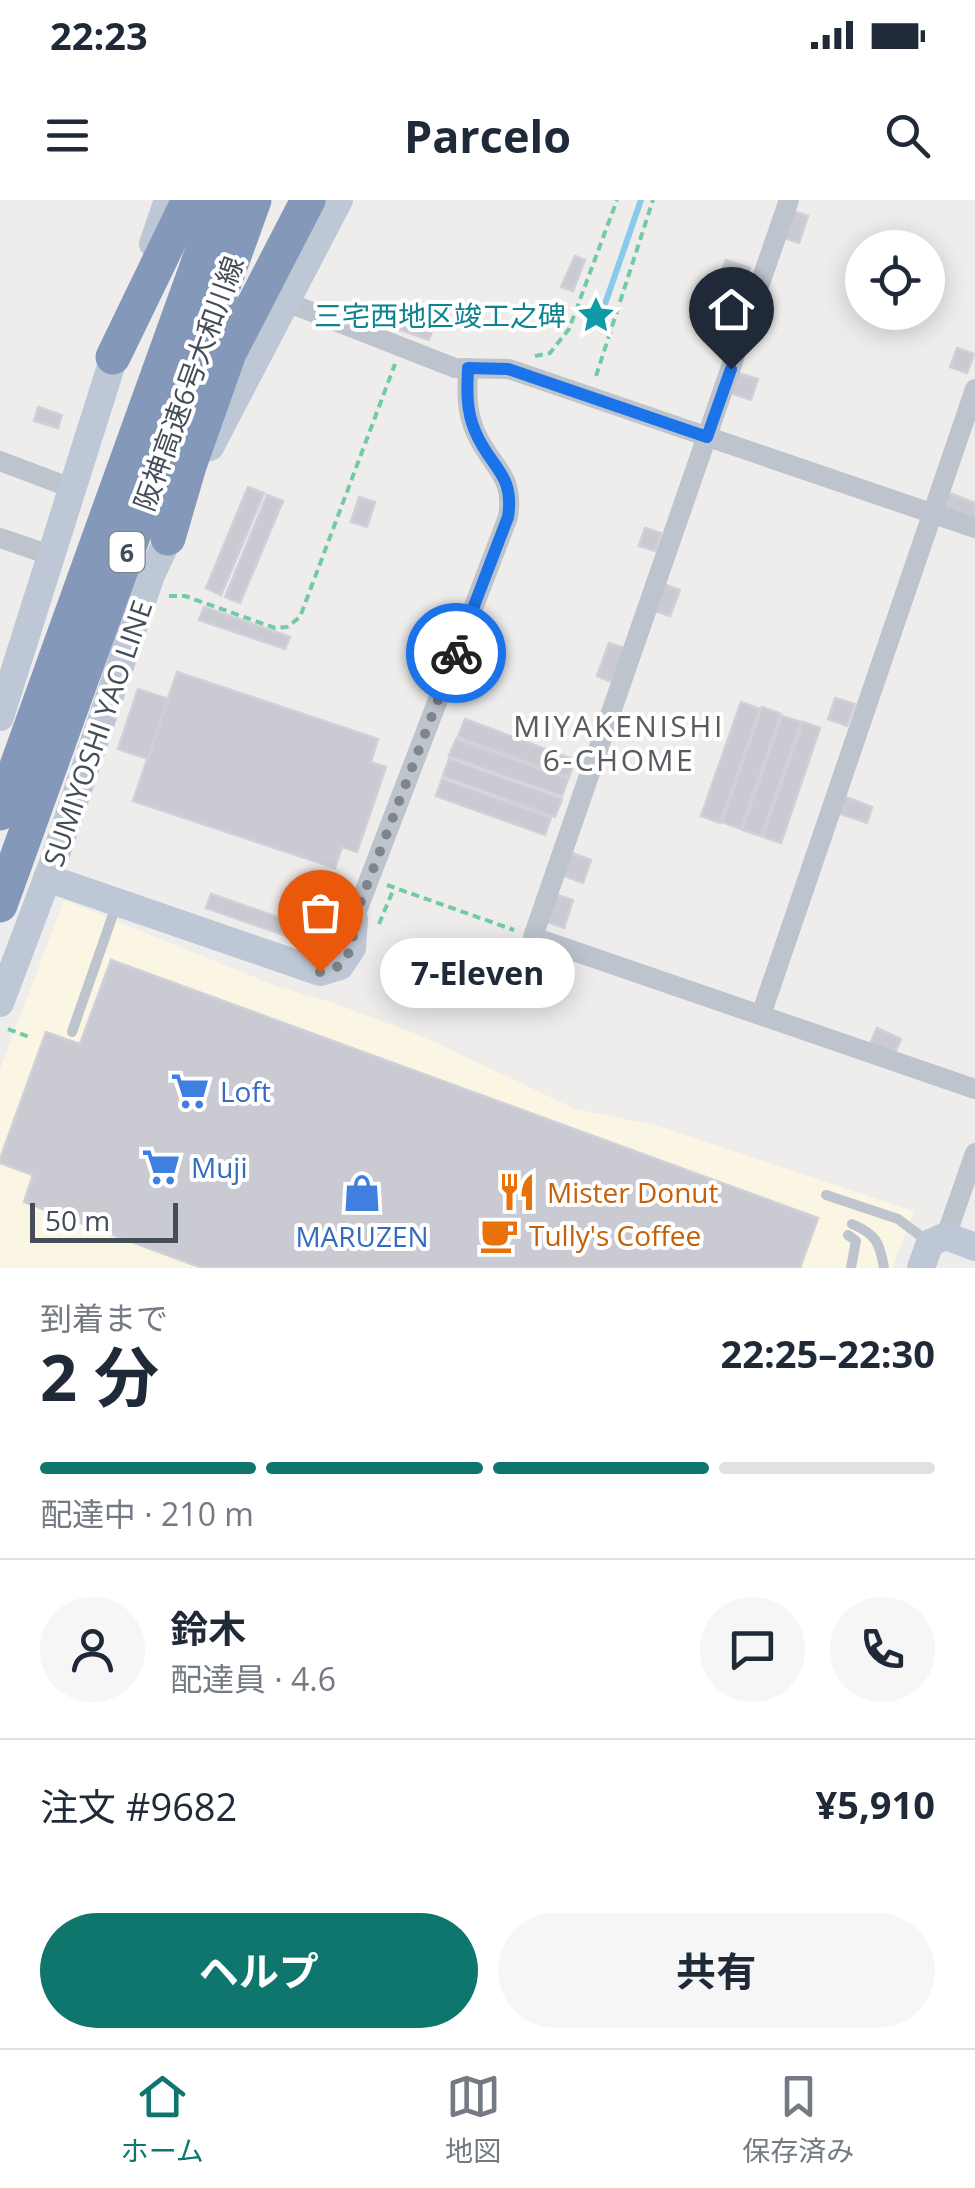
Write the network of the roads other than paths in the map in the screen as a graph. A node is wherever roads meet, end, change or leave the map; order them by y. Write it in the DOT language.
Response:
graph roads {
  1 [pos="168,200"];
  2 [pos="189,200"];
  3 [pos="221,200"];
  4 [pos="254,200"];
  5 [pos="308,200"];
  6 [pos="339,200"];
  7 [pos="789,200"];
  8 [pos="284,302"];
  9 [pos="113,356"];
  10 [pos="468,368"];
  11 [pos="975,390"];
  12 [pos="707,437"];
  13 [pos="0,461"];
  14 [pos="74,489"];
  15 [pos="933,513"];
  16 [pos="975,528"];
  17 [pos="0,538"];
  18 [pos="168,538"];
  19 [pos="53,556"];
  20 [pos="0,716"];
  21 [pos="0,814"];
  22 [pos="47,878"];
  23 [pos="118,902"];
  24 [pos="0,904"];
  25 [pos="363,929"];
  26 [pos="761,1015"];
  27 [pos="4,1016"];
  28 [pos="72,1032"];
  29 [pos="975,1090"];
  30 [pos="975,1153"];
  31 [pos="826,1195"];
  32 [pos="975,1246"];
  33 [pos="932,1249"];
  34 [pos="850,1268"];
  35 [pos="884,1268"];
  1 -- 9 [label="main road"];
  2 -- 9 [label="highway"];
  3 -- 21 [label="highway, 阪神高速6号大和川線 / 6"];
  4 -- 24 [label="highway, 阪神高速6号大和川線 / 6"];
  5 -- 18 [label="highway"];
  6 -- 8 [label="main road, SUMIYOSHI YAO LINE"];
  7 -- 12 [label="street"];
  8 -- 10 [label="street"];
  8 -- 18 [label="main road, SUMIYOSHI YAO LINE"];
  9 -- 14 [label="main road"];
  10 -- 12 [label="street"];
  10 -- 25 [label="street"];
  11 -- 15 [label="street"];
  12 -- 15 [label="street"];
  12 -- 26 [label="street"];
  13 -- 14 [label="street"];
  14 -- 19 [label="main road"];
  15 -- 16 [label="street"];
  15 -- 26 [label="street"];
  17 -- 19 [label="street"];
  18 -- 22 [label="main road, SUMIYOSHI YAO LINE"];
  19 -- 20 [label="main road"];
  22 -- 23 [label="main road"];
  22 -- 27 [label="main road, SUMIYOSHI YAO LINE"];
  23 -- 25 [label="main road"];
  23 -- 28 [label="lane"];
  26 -- 29 [label="street"];
  30 -- 33 [label="street"];
  31 -- 33 [label="lane"];
  32 -- 33 [label="main road"];
  34 -- 35 [label="lane"];
}
